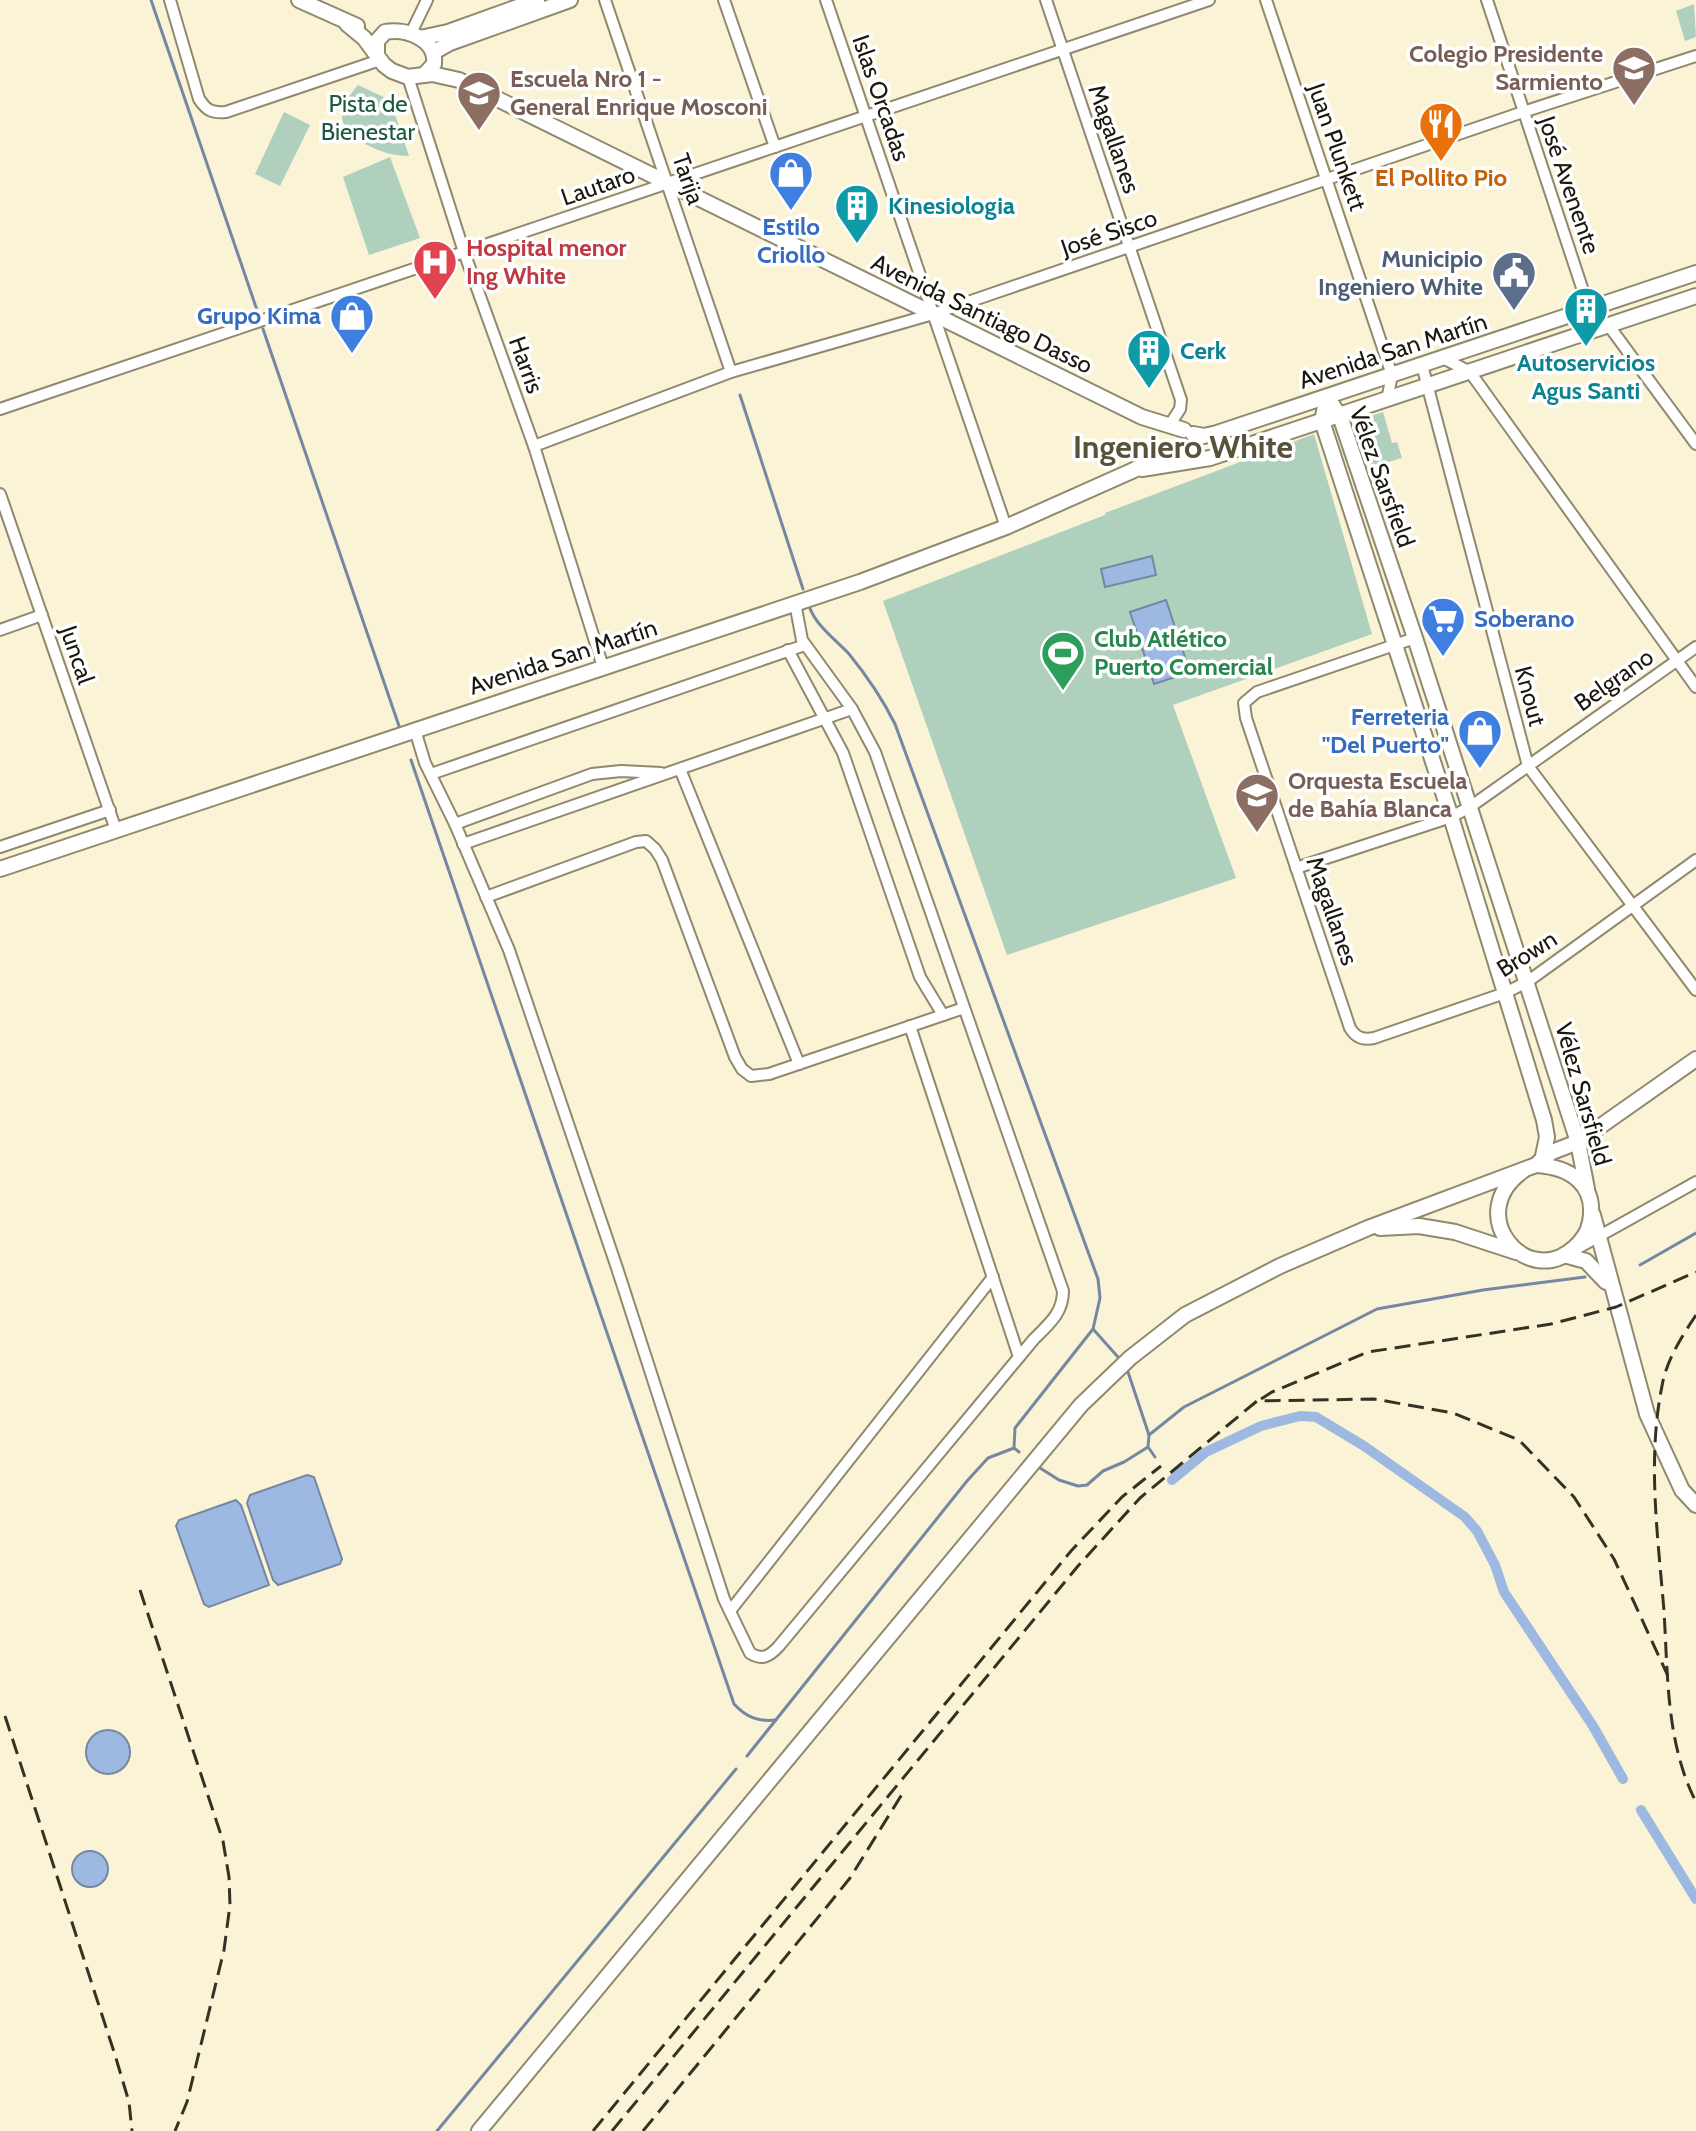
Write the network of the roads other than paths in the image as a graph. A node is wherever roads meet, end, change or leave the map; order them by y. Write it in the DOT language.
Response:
graph roads {
  1 [pos="170,0"];
  2 [pos="299,0"];
  3 [pos="427,0"];
  4 [pos="537,0"];
  5 [pos="570,0"];
  6 [pos="605,0"];
  7 [pos="724,0"];
  8 [pos="826,0"];
  9 [pos="1046,0"];
  10 [pos="1209,0"];
  11 [pos="1266,0"];
  12 [pos="1487,0"];
  13 [pos="347,24"];
  14 [pos="385,32"];
  15 [pos="415,36"];
  16 [pos="1062,50"];
  17 [pos="434,55"];
  18 [pos="1696,56"];
  19 [pos="378,57"];
  20 [pos="424,75"];
  21 [pos="408,77"];
  22 [pos="459,80"];
  23 [pos="1523,112"];
  24 [pos="866,116"];
  25 [pos="775,147"];
  26 [pos="1327,180"];
  27 [pos="668,183"];
  28 [pos="1130,247"];
  29 [pos="464,252"];
  30 [pos="1696,273"];
  31 [pos="1696,296"];
  32 [pos="1589,309"];
  33 [pos="933,314"];
  34 [pos="1609,326"];
  35 [pos="1443,358"];
  36 [pos="1422,365"];
  37 [pos="731,372"];
  38 [pos="1470,372"];
  39 [pos="1392,375"];
  40 [pos="1427,386"];
  41 [pos="1327,397"];
  42 [pos="1387,400"];
  43 [pos="0,409"];
  44 [pos="1340,416"];
  45 [pos="1142,417"];
  46 [pos="1322,421"];
  47 [pos="1182,430"];
  48 [pos="1696,444"];
  49 [pos="534,446"];
  50 [pos="1166,449"];
  51 [pos="1183,463"];
  52 [pos="1134,470"];
  53 [pos="0,494"];
  54 [pos="1006,527"];
  55 [pos="795,603"];
  56 [pos="42,615"];
  57 [pos="0,630"];
  58 [pos="1415,638"];
  59 [pos="805,645"];
  60 [pos="1395,645"];
  61 [pos="1696,647"];
  62 [pos="788,650"];
  63 [pos="1677,660"];
  64 [pos="603,667"];
  65 [pos="1696,687"];
  66 [pos="852,709"];
  67 [pos="824,719"];
  68 [pos="415,730"];
  69 [pos="1528,766"];
  70 [pos="680,769"];
  71 [pos="667,773"];
  72 [pos="431,774"];
  73 [pos="1470,807"];
  74 [pos="110,810"];
  75 [pos="1451,817"];
  76 [pos="455,824"];
  77 [pos="116,830"];
  78 [pos="463,844"];
  79 [pos="0,847"];
  80 [pos="1696,860"];
  81 [pos="1296,868"];
  82 [pos="0,869"];
  83 [pos="486,897"];
  84 [pos="1633,906"];
  85 [pos="1527,982"];
  86 [pos="1696,990"];
  87 [pos="1505,993"];
  88 [pos="964,1008"];
  89 [pos="943,1015"];
  90 [pos="910,1026"];
  91 [pos="1358,1037"];
  92 [pos="1696,1059"];
  93 [pos="799,1064"];
  94 [pos="1578,1142"];
  95 [pos="1534,1164"];
  96 [pos="1696,1182"];
  97 [pos="1590,1203"];
  98 [pos="1368,1228"];
  99 [pos="1599,1238"];
  100 [pos="1519,1253"];
  101 [pos="1567,1254"];
  102 [pos="993,1277"];
  103 [pos="1611,1289"];
  104 [pos="1019,1357"];
  105 [pos="1696,1505"];
  106 [pos="730,1611"];
  107 [pos="479,2131"];
  1 -- 19 [label="street"];
  2 -- 13 [label="main road"];
  3 -- 15 [label="street"];
  4 -- 15 [label="main road"];
  5 -- 17 [label="main road"];
  6 -- 27 [label="street, Tarija"];
  7 -- 25 [label="street"];
  8 -- 24 [label="street, Islas Orcadas"];
  9 -- 16 [label="street, Magallanes"];
  10 -- 16 [label="street, Lautaro"];
  11 -- 26 [label="street, Juan Plunkett"];
  12 -- 23 [label="street, José Avenente"];
  13 -- 14 [label="main road"];
  13 -- 19 [label="main road"];
  14 -- 15 [label="main road"];
  14 -- 19 [label="main road"];
  15 -- 17 [label="main road, Avenida Santiago Dasso"];
  16 -- 24 [label="street, Lautaro"];
  16 -- 28 [label="street, Magallanes"];
  17 -- 20 [label="main road"];
  17 -- 22 [label="main road, Avenida Santiago Dasso"];
  18 -- 23 [label="street, José Sisco"];
  19 -- 21 [label="main road"];
  20 -- 21 [label="main road, Avenida Santiago Dasso"];
  20 -- 22 [label="main road, Avenida Santiago Dasso"];
  21 -- 29 [label="street, Harris"];
  22 -- 27 [label="main road, Avenida Santiago Dasso"];
  23 -- 26 [label="street, José Sisco"];
  23 -- 32 [label="street, José Avenente"];
  24 -- 25 [label="street, Lautaro"];
  24 -- 33 [label="street, Islas Orcadas"];
  25 -- 27 [label="street, Lautaro"];
  26 -- 28 [label="street, José Sisco"];
  26 -- 39 [label="street, Juan Plunkett"];
  27 -- 29 [label="street, Lautaro"];
  27 -- 33 [label="main road, Avenida Santiago Dasso"];
  27 -- 37 [label="street, Tarija"];
  28 -- 33 [label="street, José Sisco"];
  28 -- 47 [label="street, Magallanes"];
  29 -- 43 [label="street, Lautaro"];
  29 -- 49 [label="street, Harris"];
  30 -- 32 [label="main road, Avenida San Martín"];
  31 -- 34 [label="main road, Avenida San Martín"];
  32 -- 34 [label="street"];
  32 -- 35 [label="main road, Avenida San Martín"];
  33 -- 37 [label="street, José Sisco"];
  33 -- 45 [label="main road, Avenida Santiago Dasso"];
  33 -- 54 [label="street, Islas Orcadas"];
  34 -- 38 [label="main road, Avenida San Martín"];
  34 -- 48 [label="street"];
  35 -- 36 [label="main road, Avenida San Martín"];
  35 -- 38 [label="street"];
  36 -- 39 [label="main road, Avenida San Martín"];
  36 -- 40 [label="street, Knout"];
  37 -- 49 [label="street, José Sisco"];
  38 -- 40 [label="main road, Avenida San Martín"];
  38 -- 63 [label="street"];
  39 -- 41 [label="main road, Avenida San Martín"];
  39 -- 42 [label="street, Juan Plunkett"];
  40 -- 42 [label="main road, Avenida San Martín"];
  40 -- 69 [label="street, Knout"];
  41 -- 44 [label="main road, Vélez Sarsfield"];
  41 -- 46 [label="main road, Vélez Sarsfield"];
  41 -- 47 [label="main road, Avenida San Martín"];
  42 -- 44 [label="main road, Avenida San Martín"];
  44 -- 46 [label="main road, Avenida San Martín"];
  44 -- 58 [label="main road, Vélez Sarsfield"];
  45 -- 47 [label="main road, Avenida Santiago Dasso"];
  45 -- 50 [label="main road, Avenida Santiago Dasso"];
  46 -- 51 [label="main road, Avenida San Martín"];
  46 -- 60 [label="main road, Vélez Sarsfield"];
  47 -- 50 [label="main road, Avenida San Martín"];
  47 -- 51 [label="main road"];
  49 -- 64 [label="street, Harris"];
  50 -- 51 [label="main road"];
  50 -- 52 [label="main road, Avenida San Martín"];
  51 -- 52 [label="main road, Avenida San Martín"];
  52 -- 54 [label="main road, Avenida San Martín"];
  53 -- 56 [label="street, Juncal"];
  54 -- 55 [label="main road, Avenida San Martín"];
  55 -- 59 [label="street"];
  55 -- 64 [label="main road, Avenida San Martín"];
  56 -- 57 [label="street"];
  56 -- 74 [label="street, Juncal"];
  58 -- 60 [label="street"];
  58 -- 73 [label="main road, Vélez Sarsfield"];
  59 -- 62 [label="street"];
  59 -- 66 [label="street"];
  60 -- 75 [label="main road, Vélez Sarsfield"];
  60 -- 81 [label="street, Magallanes"];
  61 -- 63 [label="street, Belgrano"];
  62 -- 67 [label="street"];
  62 -- 72 [label="street"];
  63 -- 65 [label="street"];
  63 -- 69 [label="street, Belgrano"];
  64 -- 68 [label="main road, Avenida San Martín"];
  66 -- 67 [label="street"];
  66 -- 88 [label="street"];
  67 -- 70 [label="street"];
  67 -- 89 [label="street"];
  68 -- 72 [label="street"];
  68 -- 77 [label="main road, Avenida San Martín"];
  69 -- 73 [label="street, Belgrano"];
  69 -- 84 [label="street, Knout"];
  70 -- 71 [label="street"];
  70 -- 93 [label="street"];
  71 -- 76 [label="street"];
  71 -- 78 [label="street"];
  72 -- 76 [label="street"];
  73 -- 75 [label="street, Belgrano"];
  73 -- 85 [label="main road, Vélez Sarsfield"];
  74 -- 77 [label="street, Juncal"];
  74 -- 79 [label="street"];
  75 -- 81 [label="street, Belgrano"];
  75 -- 87 [label="main road, Vélez Sarsfield"];
  76 -- 78 [label="street"];
  77 -- 82 [label="main road, Avenida San Martín"];
  78 -- 83 [label="street"];
  80 -- 84 [label="street, Brown"];
  81 -- 91 [label="street, Magallanes"];
  83 -- 93 [label="street"];
  83 -- 106 [label="street"];
  84 -- 85 [label="street, Brown"];
  84 -- 86 [label="street, Knout"];
  85 -- 87 [label="street, Brown"];
  85 -- 94 [label="main road, Vélez Sarsfield"];
  87 -- 91 [label="street, Brown"];
  87 -- 95 [label="main road, Vélez Sarsfield"];
  88 -- 89 [label="street"];
  88 -- 104 [label="street"];
  89 -- 90 [label="street"];
  90 -- 93 [label="street"];
  90 -- 102 [label="street"];
  92 -- 94 [label="main road"];
  94 -- 95 [label="main road"];
  94 -- 97 [label="main road, Vélez Sarsfield"];
  95 -- 97 [label="main road"];
  95 -- 98 [label="main road"];
  95 -- 100 [label="main road"];
  96 -- 99 [label="street"];
  97 -- 99 [label="main road, Vélez Sarsfield"];
  97 -- 101 [label="main road"];
  98 -- 100 [label="main road"];
  98 -- 107 [label="main road"];
  99 -- 101 [label="street"];
  99 -- 103 [label="main road, Vélez Sarsfield"];
  100 -- 101 [label="main road"];
  101 -- 103 [label="main road"];
  102 -- 104 [label="street"];
  102 -- 106 [label="street"];
  103 -- 105 [label="main road, Vélez Sarsfield"];
  104 -- 106 [label="street"];
}
